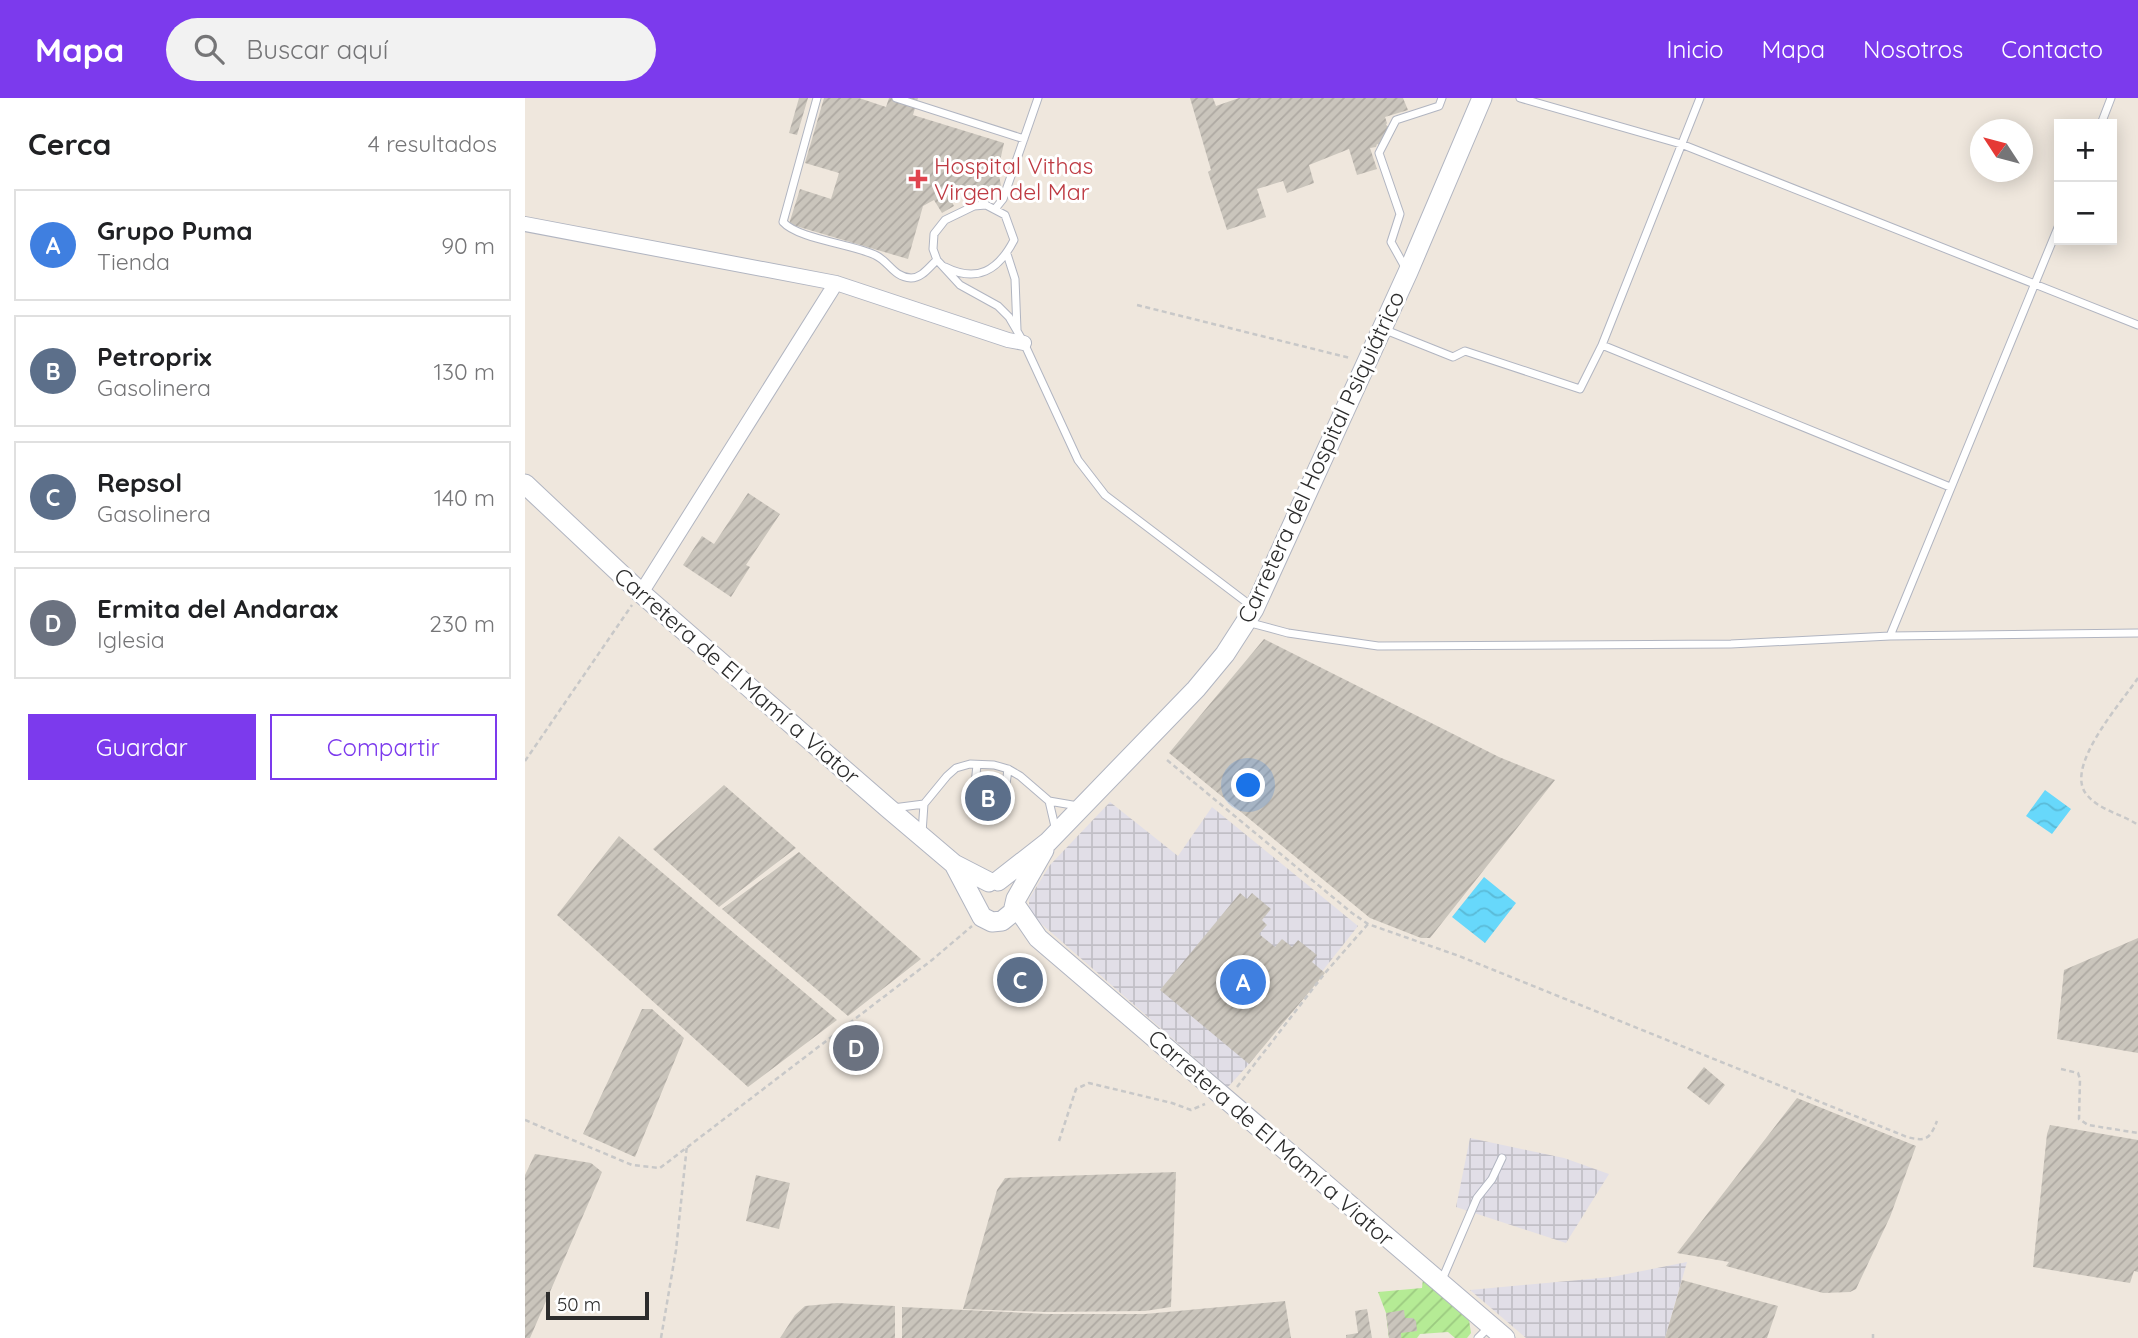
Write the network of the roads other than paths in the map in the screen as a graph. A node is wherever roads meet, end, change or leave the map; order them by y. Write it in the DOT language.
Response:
graph roads {
  1 [pos="817,98"];
  2 [pos="896,98"];
  3 [pos="1038,98"];
  4 [pos="1442,98"];
  5 [pos="1482,98"];
  6 [pos="1520,98"];
  7 [pos="1700,98"];
  8 [pos="2111,98"];
  9 [pos="2103,119"];
  10 [pos="1024,139"];
  11 [pos="1681,144"];
  12 [pos="995,209"];
  13 [pos="525,224"];
  14 [pos="2054,237"];
  15 [pos="1007,254"];
  16 [pos="937,260"];
  17 [pos="945,268"];
  18 [pos="1408,272"];
  19 [pos="836,283"];
  20 [pos="2034,286"];
  21 [pos="2138,325"];
  22 [pos="1383,328"];
  23 [pos="1021,339"];
  24 [pos="1602,345"];
  25 [pos="525,484"];
  26 [pos="1951,487"];
  27 [pos="641,593"];
  28 [pos="1250,615"];
  29 [pos="2138,632"];
  30 [pos="1890,636"];
  31 [pos="977,765"];
  32 [pos="1008,769"];
  33 [pos="975,789"];
  34 [pos="1005,792"];
  35 [pos="1049,801"];
  36 [pos="924,804"];
  37 [pos="1082,807"];
  38 [pos="888,808"];
  39 [pos="922,837"];
  40 [pos="1052,838"];
  41 [pos="954,864"];
  42 [pos="993,881"];
  43 [pos="1016,902"];
  44 [pos="979,910"];
  45 [pos="1002,921"];
  46 [pos="1038,938"];
  47 [pos="1502,1158"];
  48 [pos="1441,1283"];
  49 [pos="1491,1334"];
  1 -- 16 [label="lane"];
  2 -- 10 [label="lane"];
  3 -- 10 [label="lane"];
  4 -- 18 [label="lane"];
  5 -- 18 [label="street, Carretera del Hospital Psiquiátrico"];
  6 -- 11 [label="lane"];
  7 -- 11 [label="lane"];
  8 -- 9 [label="lane"];
  10 -- 12 [label="lane"];
  11 -- 20 [label="lane"];
  11 -- 24 [label="lane"];
  12 -- 15 [label="lane"];
  12 -- 16 [label="lane"];
  13 -- 19 [label="street"];
  14 -- 20 [label="lane"];
  15 -- 17 [label="lane"];
  15 -- 23 [label="lane"];
  16 -- 17 [label="lane"];
  17 -- 23 [label="lane"];
  18 -- 22 [label="street, Carretera del Hospital Psiquiátrico"];
  19 -- 23 [label="street"];
  19 -- 27 [label="street"];
  20 -- 21 [label="lane"];
  20 -- 26 [label="lane"];
  22 -- 24 [label="lane"];
  22 -- 28 [label="street, Carretera del Hospital Psiquiátrico"];
  23 -- 28 [label="lane"];
  24 -- 26 [label="lane"];
  25 -- 27 [label="street, Carretera de El Mamí a Viator"];
  26 -- 30 [label="lane"];
  27 -- 38 [label="street, Carretera de El Mamí a Viator"];
  28 -- 30 [label="lane"];
  28 -- 37 [label="street, Carretera del Hospital Psiquiátrico"];
  29 -- 30 [label="lane"];
  31 -- 32 [label="lane"];
  31 -- 33 [label="lane"];
  31 -- 36 [label="lane"];
  32 -- 34 [label="lane"];
  32 -- 35 [label="lane"];
  33 -- 34 [label="lane"];
  33 -- 34 [label="lane"];
  35 -- 37 [label="lane"];
  35 -- 40 [label="lane"];
  36 -- 38 [label="lane"];
  36 -- 39 [label="lane"];
  37 -- 40 [label="street, Carretera del Hospital Psiquiátrico"];
  38 -- 39 [label="street, Carretera de El Mamí a Viator"];
  39 -- 41 [label="street, Carretera de El Mamí a Viator"];
  40 -- 42 [label="street"];
  40 -- 43 [label="street"];
  41 -- 42 [label="street"];
  41 -- 44 [label="street"];
  42 -- 43 [label="street"];
  42 -- 44 [label="street"];
  43 -- 45 [label="street"];
  43 -- 46 [label="street"];
  44 -- 45 [label="street"];
  45 -- 46 [label="street"];
  46 -- 48 [label="street, Carretera de El Mamí a Viator"];
  47 -- 48 [label="lane"];
  48 -- 49 [label="street, Carretera de El Mamí a Viator"];
}
